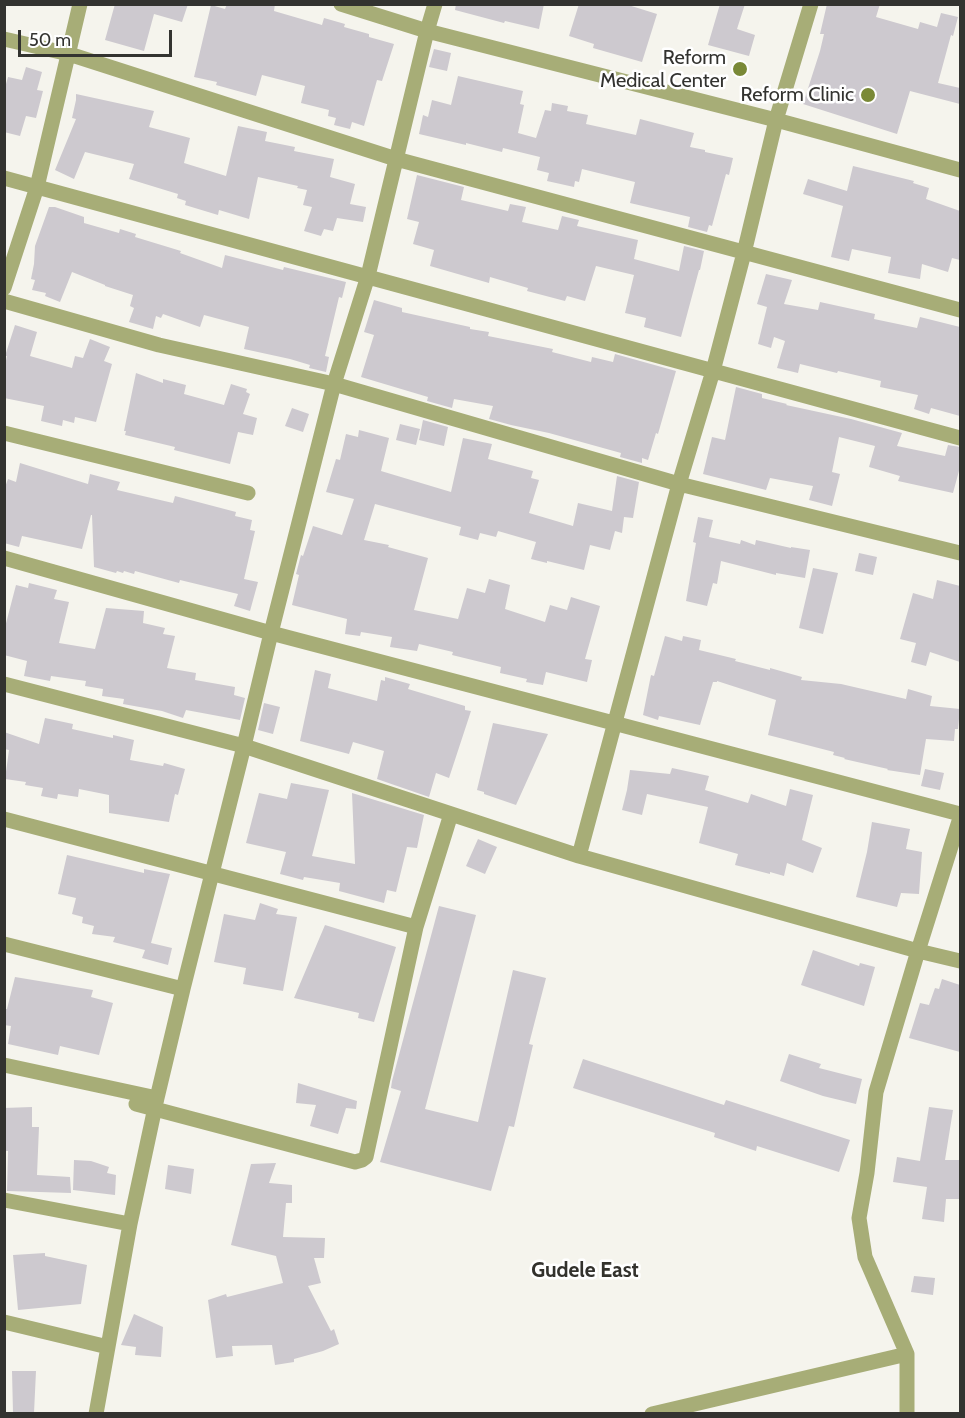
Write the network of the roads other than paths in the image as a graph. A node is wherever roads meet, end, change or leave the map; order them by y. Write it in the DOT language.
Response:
graph roads {
  1 [pos="80,4"];
  2 [pos="341,4"];
  3 [pos="435,4"];
  4 [pos="811,4"];
  5 [pos="427,31"];
  6 [pos="4,39"];
  7 [pos="69,54"];
  8 [pos="776,120"];
  9 [pos="396,159"];
  10 [pos="960,170"];
  11 [pos="4,178"];
  12 [pos="37,187"];
  13 [pos="744,253"];
  14 [pos="368,276"];
  15 [pos="4,288"];
  16 [pos="4,301"];
  17 [pos="960,310"];
  18 [pos="713,371"];
  19 [pos="334,384"];
  20 [pos="4,433"];
  21 [pos="960,438"];
  22 [pos="679,484"];
  23 [pos="248,493"];
  24 [pos="960,553"];
  25 [pos="4,558"];
  26 [pos="271,633"];
  27 [pos="4,684"];
  28 [pos="615,723"];
  29 [pos="244,746"];
  30 [pos="451,814"];
  31 [pos="960,816"];
  32 [pos="4,819"];
  33 [pos="579,856"];
  34 [pos="212,872"];
  35 [pos="416,927"];
  36 [pos="4,944"];
  37 [pos="918,951"];
  38 [pos="960,961"];
  39 [pos="183,988"];
  40 [pos="4,1065"];
  41 [pos="157,1098"];
  42 [pos="136,1104"];
  43 [pos="4,1200"];
  44 [pos="130,1224"];
  45 [pos="4,1322"];
  46 [pos="108,1347"];
  47 [pos="907,1354"];
  48 [pos="96,1413"];
  49 [pos="652,1413"];
  50 [pos="907,1413"];
  1 -- 7 [label="street"];
  2 -- 5 [label="street"];
  3 -- 5 [label="street"];
  4 -- 8 [label="street"];
  5 -- 8 [label="street"];
  5 -- 9 [label="street"];
  6 -- 7 [label="street"];
  7 -- 9 [label="street"];
  7 -- 12 [label="street"];
  8 -- 10 [label="street"];
  8 -- 13 [label="street"];
  9 -- 13 [label="street"];
  9 -- 14 [label="street"];
  11 -- 12 [label="street"];
  12 -- 14 [label="street"];
  12 -- 15 [label="street"];
  13 -- 17 [label="street"];
  13 -- 18 [label="street"];
  14 -- 18 [label="street"];
  14 -- 19 [label="street"];
  16 -- 19 [label="street"];
  18 -- 21 [label="street"];
  18 -- 22 [label="street"];
  19 -- 22 [label="street"];
  19 -- 26 [label="street"];
  20 -- 23 [label="street"];
  22 -- 24 [label="street"];
  22 -- 28 [label="street"];
  25 -- 26 [label="street"];
  26 -- 28 [label="street"];
  26 -- 29 [label="street"];
  27 -- 29 [label="street"];
  28 -- 31 [label="street"];
  28 -- 33 [label="street"];
  29 -- 30 [label="street"];
  29 -- 34 [label="street"];
  30 -- 33 [label="street"];
  30 -- 35 [label="street"];
  31 -- 37 [label="street"];
  32 -- 34 [label="street"];
  33 -- 37 [label="street"];
  34 -- 35 [label="street"];
  34 -- 39 [label="street"];
  35 -- 42 [label="street"];
  36 -- 39 [label="street"];
  37 -- 38 [label="street"];
  37 -- 47 [label="street"];
  39 -- 41 [label="street"];
  40 -- 41 [label="street"];
  41 -- 44 [label="street"];
  43 -- 44 [label="street"];
  44 -- 46 [label="street"];
  45 -- 46 [label="street"];
  46 -- 48 [label="street"];
  47 -- 49 [label="street"];
  47 -- 50 [label="street"];
}
